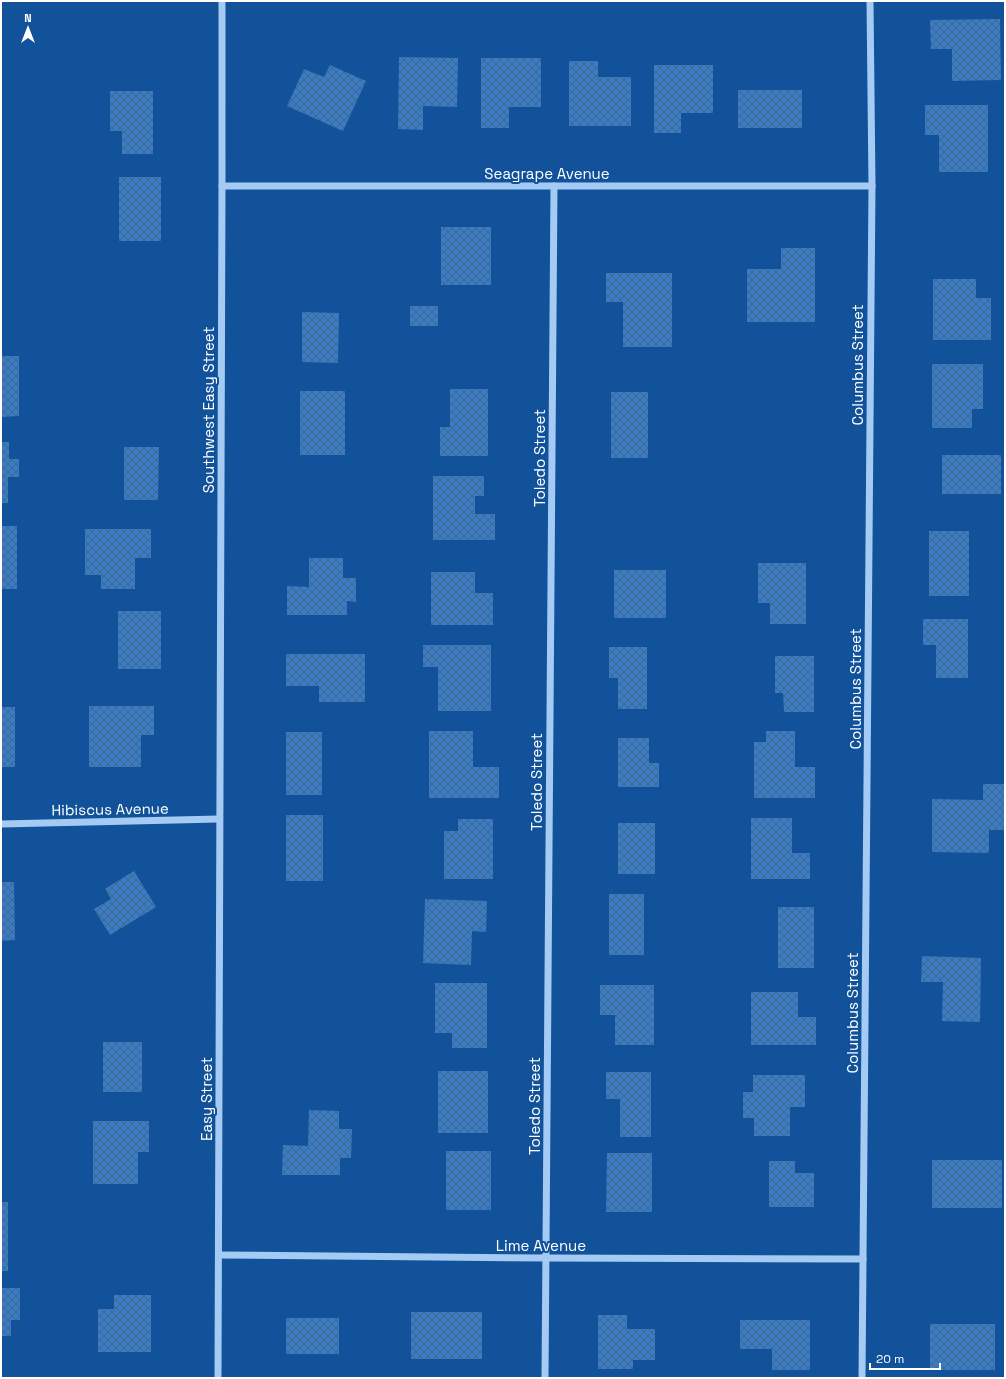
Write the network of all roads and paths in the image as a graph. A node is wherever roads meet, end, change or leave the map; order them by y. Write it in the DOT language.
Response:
graph roads {
  1 [pos="222,1"];
  2 [pos="870,1"];
  3 [pos="222,186"];
  4 [pos="554,186"];
  5 [pos="872,186"];
  6 [pos="219,819"];
  7 [pos="1,824"];
  8 [pos="219,1255"];
  9 [pos="546,1258"];
  10 [pos="863,1259"];
  11 [pos="218,1378"];
  12 [pos="545,1378"];
  13 [pos="862,1378"];
  1 -- 3 [label="street, Southwest Easy Street"];
  2 -- 5 [label="street, Columbus Street"];
  3 -- 4 [label="street, Seagrape Avenue"];
  3 -- 6 [label="street, Southwest Easy Street"];
  4 -- 5 [label="street, Seagrape Avenue"];
  4 -- 9 [label="street, Toledo Street"];
  5 -- 10 [label="street, Columbus Street"];
  6 -- 7 [label="street, Hibiscus Avenue"];
  6 -- 8 [label="street, Easy Street"];
  8 -- 9 [label="street, Lime Avenue"];
  8 -- 11 [label="street, Easy Street"];
  9 -- 10 [label="street, Lime Avenue"];
  9 -- 12 [label="street, Toledo Street"];
  10 -- 13 [label="street, Columbus Street"];
}
